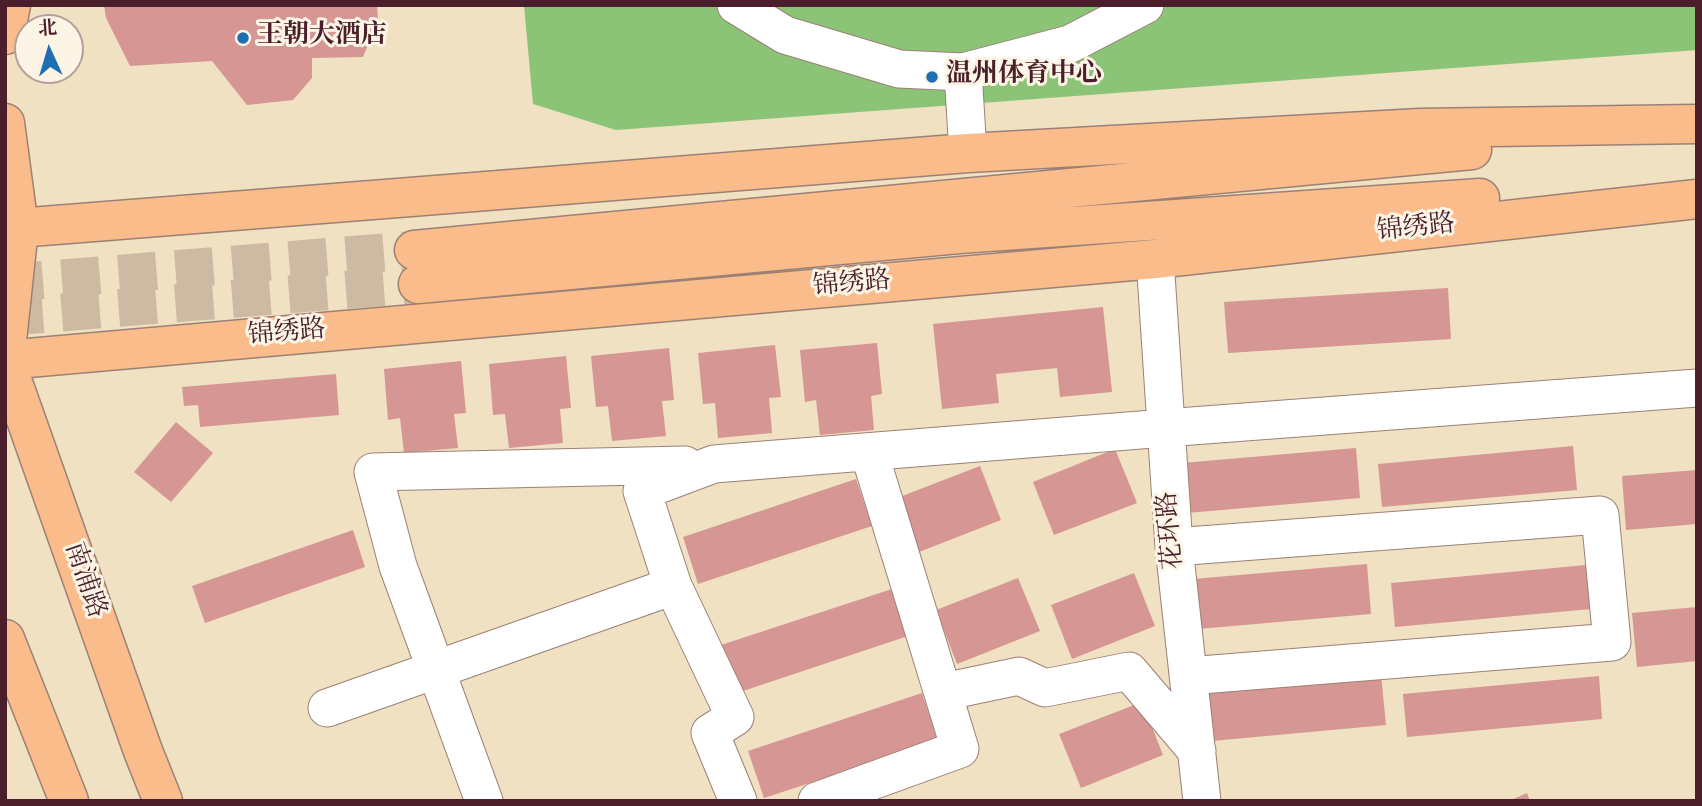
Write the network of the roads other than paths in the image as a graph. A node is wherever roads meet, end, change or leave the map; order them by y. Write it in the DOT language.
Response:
graph roads {
  1 [pos="11,5"];
  2 [pos="736,5"];
  3 [pos="1145,5"];
  4 [pos="5,35"];
  5 [pos="962,72"];
  6 [pos="5,123"];
  7 [pos="1697,127"];
  8 [pos="968,153"];
  9 [pos="1697,184"];
  10 [pos="1697,199"];
  11 [pos="12,229"];
  12 [pos="1155,259"];
  13 [pos="5,360"];
  14 [pos="1697,388"];
  15 [pos="1165,428"];
  16 [pos="869,452"];
  17 [pos="714,464"];
  18 [pos="1174,547"];
  19 [pos="673,586"];
  20 [pos="5,639"];
  21 [pos="436,670"];
  22 [pos="1188,676"];
  23 [pos="943,692"];
  24 [pos="327,708"];
  25 [pos="1197,751"];
  26 [pos="69,801"];
  27 [pos="163,801"];
  28 [pos="484,801"];
  29 [pos="738,801"];
  30 [pos="817,801"];
  31 [pos="1202,801"];
  1 -- 4 [label="main road"];
  2 -- 5 [label="street"];
  3 -- 5 [label="street"];
  5 -- 8 [label="street"];
  6 -- 11 [label="main road, 南浦路"];
  7 -- 8 [label="main road, 锦绣路"];
  7 -- 9 [label="main road, 锦绣路"];
  8 -- 11 [label="main road, 锦绣路"];
  10 -- 12 [label="main road, 锦绣路"];
  11 -- 13 [label="main road, 南浦路"];
  12 -- 13 [label="main road, 锦绣路"];
  12 -- 15 [label="street, 花环路"];
  13 -- 27 [label="main road, 南浦路"];
  14 -- 15 [label="street"];
  15 -- 16 [label="street"];
  15 -- 18 [label="street, 花环路"];
  16 -- 17 [label="street"];
  16 -- 23 [label="street"];
  17 -- 19 [label="street"];
  17 -- 21 [label="street"];
  18 -- 22 [label="street, 花环路"];
  18 -- 22 [label="street"];
  19 -- 21 [label="street"];
  19 -- 29 [label="street"];
  20 -- 26 [label="main road"];
  21 -- 24 [label="street"];
  21 -- 28 [label="street"];
  22 -- 25 [label="street, 花环路"];
  23 -- 25 [label="street"];
  23 -- 30 [label="street"];
  25 -- 31 [label="street, 花环路"];
}
